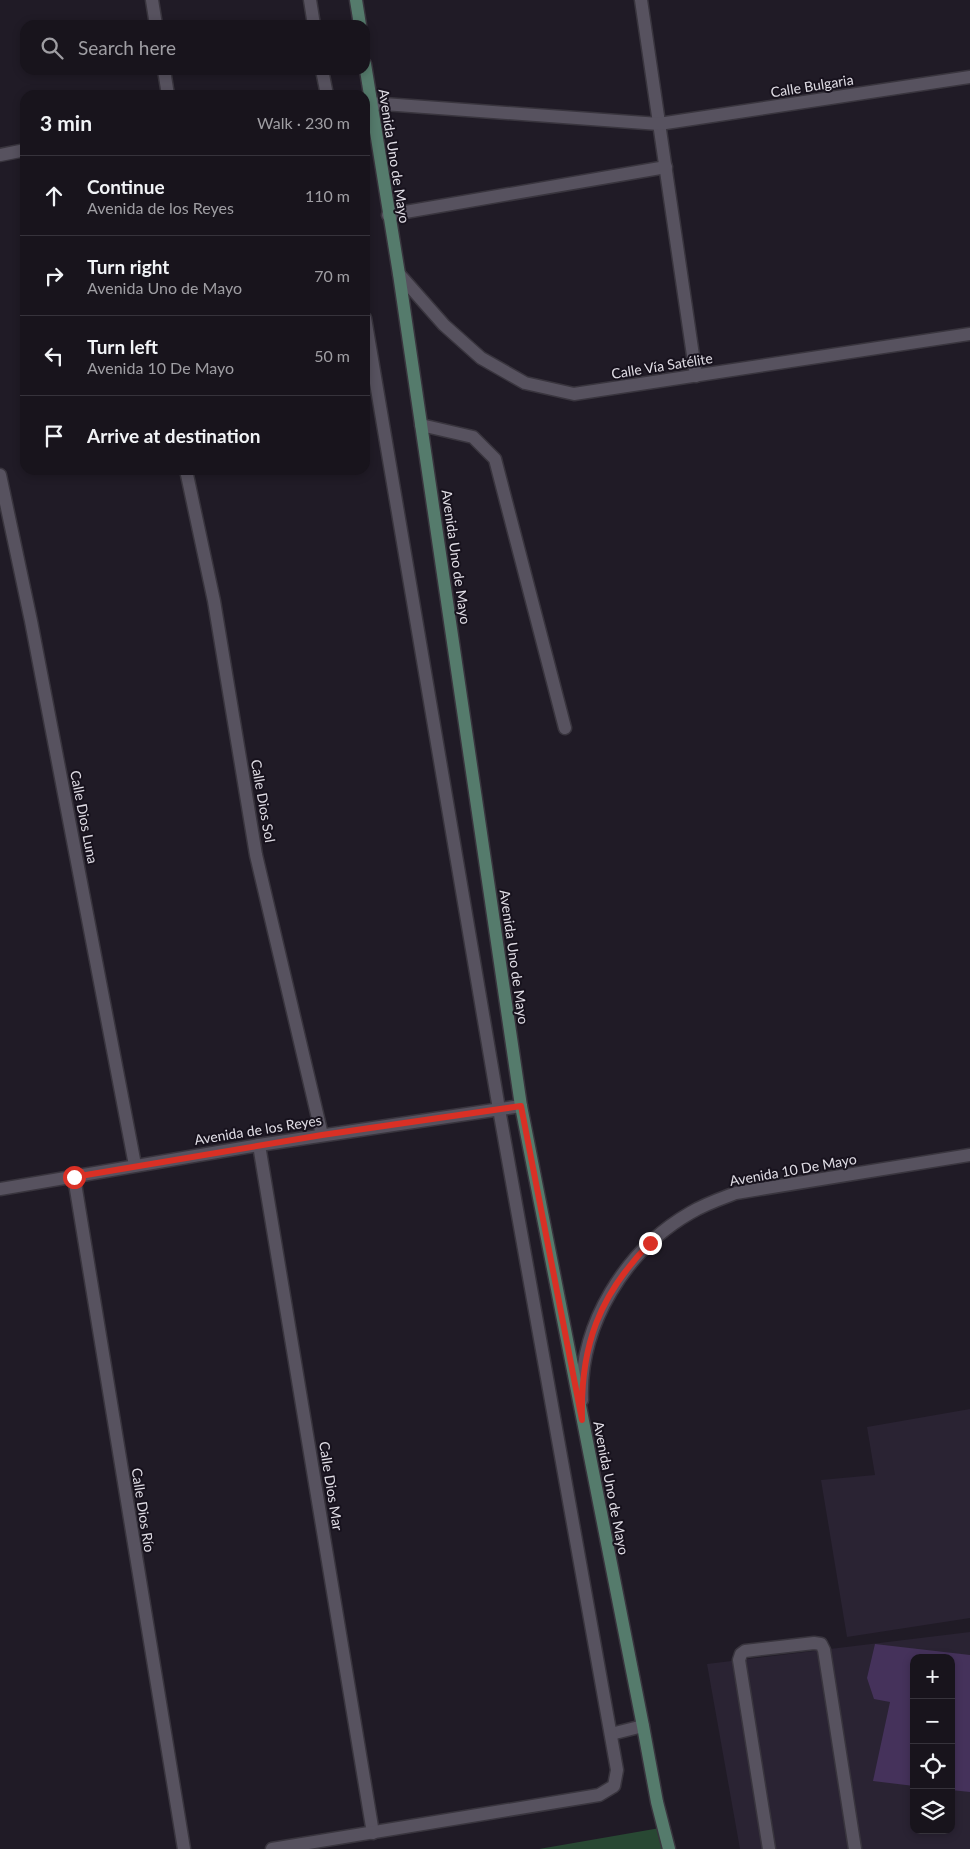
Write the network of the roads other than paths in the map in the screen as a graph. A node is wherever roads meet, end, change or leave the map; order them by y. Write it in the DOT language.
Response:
graph roads {
  1 [pos="152,0"];
  2 [pos="310,0"];
  3 [pos="356,0"];
  4 [pos="641,0"];
  5 [pos="155,20"];
  6 [pos="313,20"];
  7 [pos="359,20"];
  8 [pos="165,75"];
  9 [pos="323,75"];
  10 [pos="366,75"];
  11 [pos="970,77"];
  12 [pos="167,90"];
  13 [pos="326,90"];
  14 [pos="367,90"];
  15 [pos="370,103"];
  16 [pos="370,114"];
  17 [pos="659,124"];
  18 [pos="20,151"];
  19 [pos="0,156"];
  20 [pos="666,167"];
  21 [pos="388,215"];
  22 [pos="399,274"];
  23 [pos="970,334"];
  24 [pos="370,347"];
  25 [pos="696,376"];
  26 [pos="421,425"];
  27 [pos="0,475"];
  28 [pos="187,475"];
  29 [pos="565,728"];
  30 [pos="521,1106"];
  31 [pos="500,1109"];
  32 [pos="322,1135"];
  33 [pos="259,1144"];
  34 [pos="970,1155"];
  35 [pos="135,1165"];
  36 [pos="74,1177"];
  37 [pos="0,1189"];
  38 [pos="582,1420"];
  39 [pos="643,1726"];
  40 [pos="611,1734"];
  41 [pos="373,1833"];
  42 [pos="184,1849"];
  43 [pos="272,1849"];
  44 [pos="669,1849"];
  45 [pos="769,1849"];
  46 [pos="855,1849"];
  1 -- 5 [label="street"];
  2 -- 6 [label="street"];
  3 -- 7 [label="main road"];
  4 -- 17 [label="street"];
  8 -- 12 [label="street"];
  9 -- 13 [label="street"];
  10 -- 14 [label="main road, Avenida Uno de Mayo"];
  11 -- 17 [label="street, Calle Bulgaria"];
  15 -- 17 [label="street, Calle Bulgaria"];
  16 -- 21 [label="main road, Avenida Uno de Mayo"];
  17 -- 20 [label="street"];
  18 -- 19 [label="street"];
  20 -- 21 [label="street"];
  20 -- 25 [label="street"];
  21 -- 22 [label="main road, Avenida Uno de Mayo"];
  22 -- 25 [label="street, Calle Vía Satélite"];
  22 -- 26 [label="main road, Avenida Uno de Mayo"];
  23 -- 25 [label="street, Calle Vía Satélite"];
  24 -- 31 [label="street"];
  26 -- 29 [label="street"];
  26 -- 30 [label="main road, Avenida Uno de Mayo"];
  27 -- 35 [label="street, Calle Dios Luna"];
  28 -- 32 [label="street, Calle Dios Sol"];
  30 -- 31 [label="street, Avenida de los Reyes"];
  30 -- 38 [label="main road, Avenida Uno de Mayo"];
  31 -- 32 [label="street, Avenida de los Reyes"];
  31 -- 40 [label="street"];
  32 -- 33 [label="street, Avenida de los Reyes"];
  33 -- 35 [label="street, Avenida de los Reyes"];
  33 -- 41 [label="street, Calle Dios Mar"];
  34 -- 38 [label="street, Avenida 10 De Mayo"];
  35 -- 36 [label="street, Avenida de los Reyes"];
  36 -- 37 [label="street, Avenida de los Reyes"];
  36 -- 42 [label="street, Calle Dios Río"];
  38 -- 39 [label="main road, Avenida Uno de Mayo"];
  39 -- 40 [label="street"];
  39 -- 44 [label="main road, Avenida Uno de Mayo"];
  40 -- 41 [label="street"];
  41 -- 43 [label="street"];
  45 -- 46 [label="street"];
}
